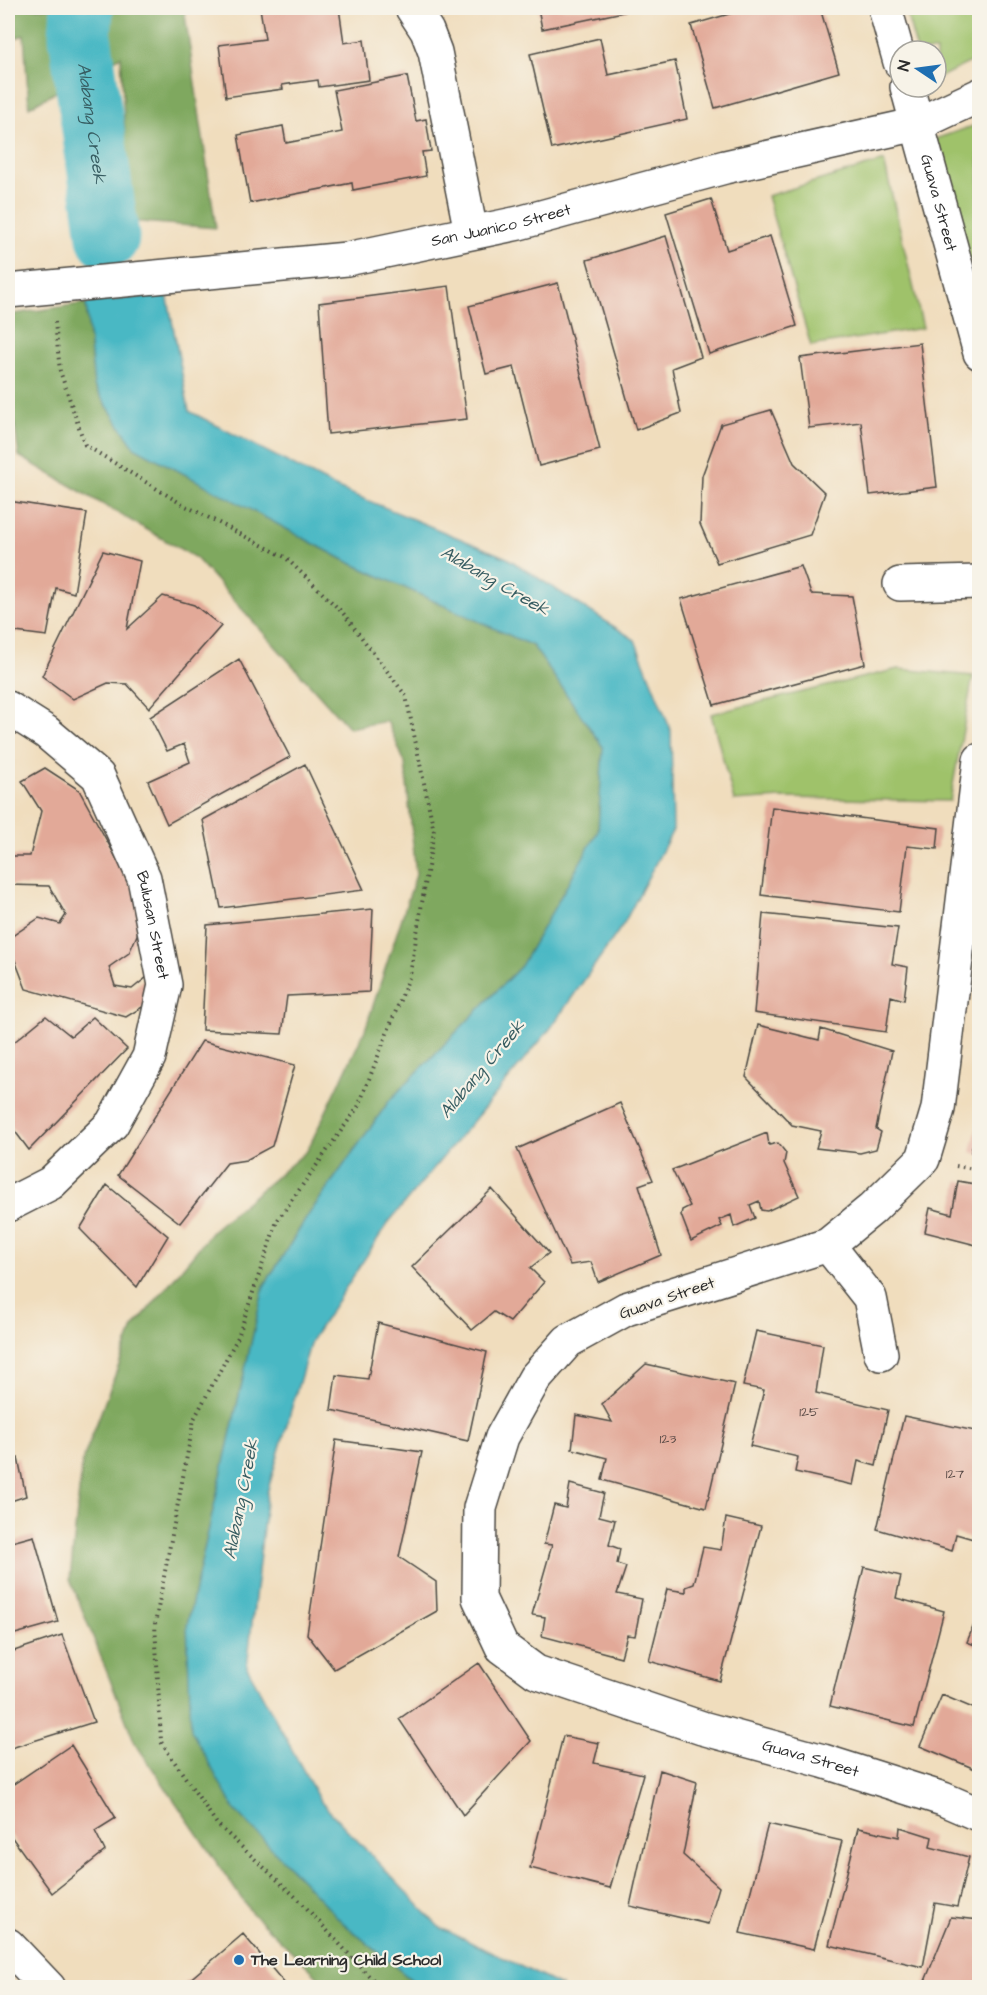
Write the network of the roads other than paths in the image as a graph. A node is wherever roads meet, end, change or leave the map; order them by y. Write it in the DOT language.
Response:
graph roads {
  1 [pos="412,8"];
  2 [pos="885,8"];
  3 [pos="894,39"];
  4 [pos="980,95"];
  5 [pos="911,99"];
  6 [pos="918,124"];
  7 [pos="471,232"];
  8 [pos="8,291"];
  9 [pos="980,352"];
  10 [pos="980,582"];
  11 [pos="900,584"];
  12 [pos="8,708"];
  13 [pos="980,760"];
  14 [pos="8,1205"];
  15 [pos="828,1245"];
  16 [pos="880,1354"];
  17 [pos="980,1815"];
  18 [pos="8,1945"];
  19 [pos="49,1988"];
  1 -- 7 [label="street"];
  2 -- 3 [label="street"];
  4 -- 6 [label="street, San Juanico Street"];
  5 -- 6 [label="street, Guava Street"];
  6 -- 7 [label="street, San Juanico Street"];
  6 -- 9 [label="street, Guava Street"];
  7 -- 8 [label="street, San Juanico Street"];
  10 -- 11 [label="street"];
  12 -- 14 [label="street, Bulusan Street"];
  13 -- 15 [label="street, Guava Street"];
  15 -- 16 [label="street"];
  15 -- 17 [label="street, Guava Street"];
  18 -- 19 [label="street"];
}
